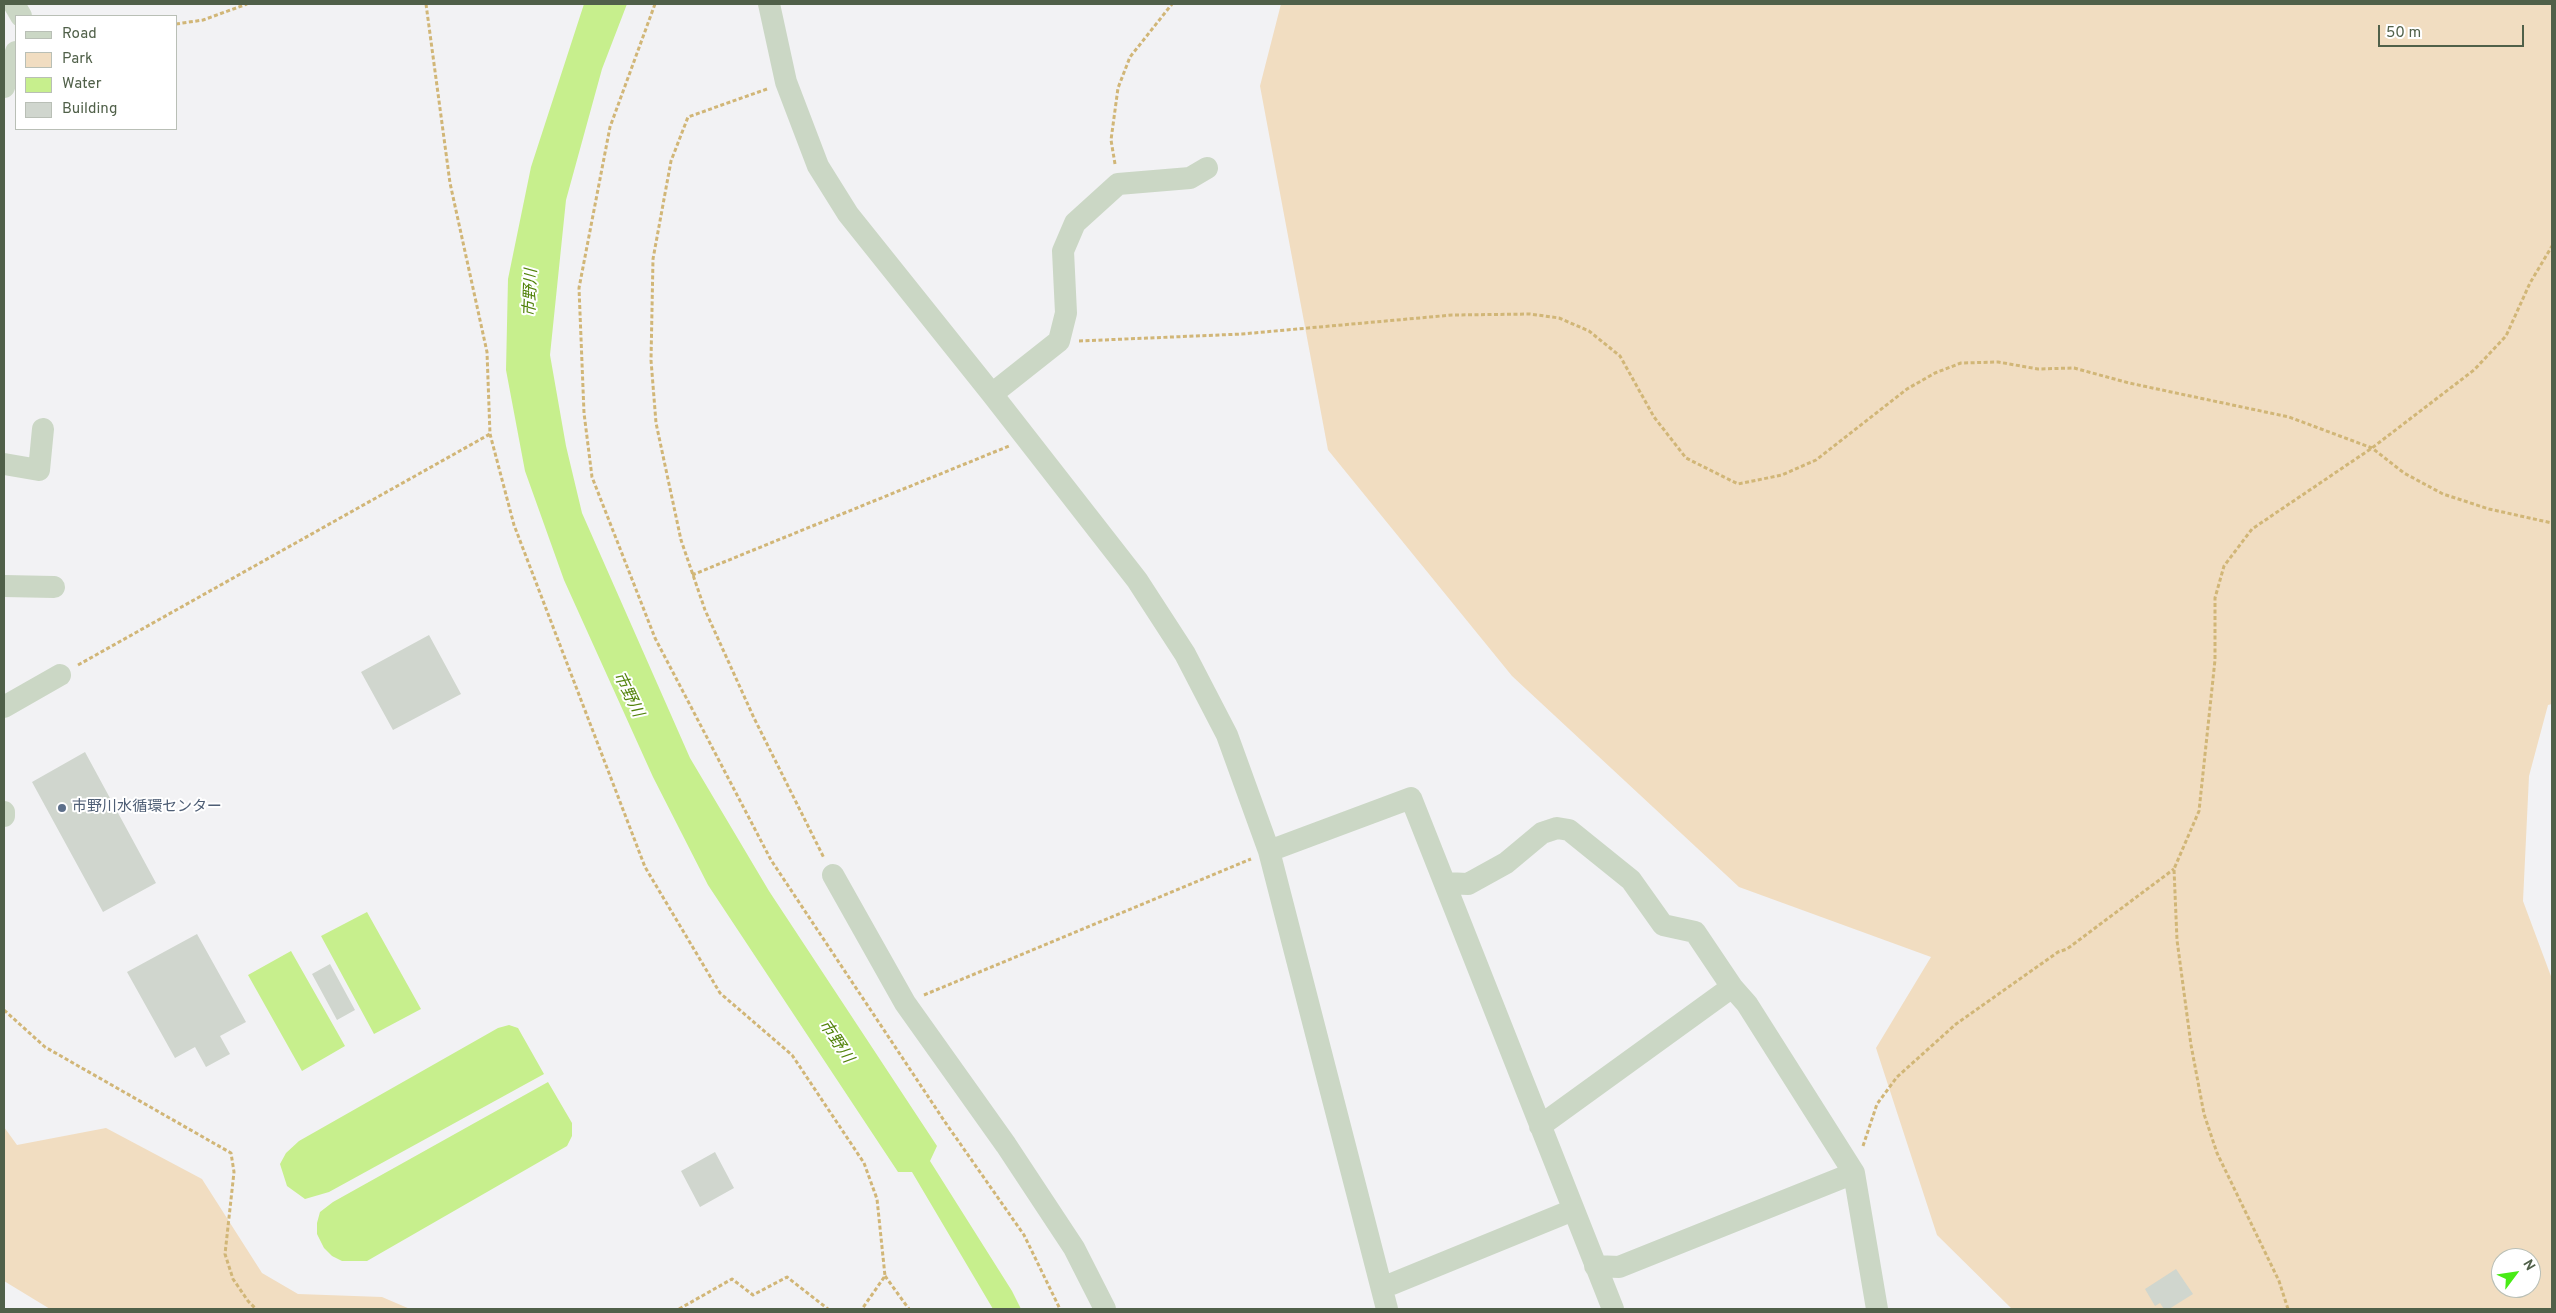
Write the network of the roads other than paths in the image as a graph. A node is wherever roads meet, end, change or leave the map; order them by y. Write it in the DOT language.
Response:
graph roads {
  1 [pos="14,4"];
  2 [pos="770,4"];
  3 [pos="20,15"];
  4 [pos="15,55"];
  5 [pos="4,87"];
  6 [pos="1206,168"];
  7 [pos="992,394"];
  8 [pos="42,429"];
  9 [pos="4,464"];
  10 [pos="4,586"];
  11 [pos="54,587"];
  12 [pos="60,675"];
  13 [pos="4,707"];
  14 [pos="4,812"];
  15 [pos="4,816"];
  16 [pos="1270,851"];
  17 [pos="833,875"];
  18 [pos="1445,883"];
  19 [pos="1732,987"];
  20 [pos="1540,1126"];
  21 [pos="1854,1173"];
  22 [pos="1573,1210"];
  23 [pos="1595,1266"];
  24 [pos="1384,1299"];
  25 [pos="1105,1309"];
  26 [pos="1613,1309"];
  27 [pos="1877,1309"];
  1 -- 3 [label="street"];
  2 -- 7 [label="street"];
  4 -- 5 [label="street"];
  6 -- 7 [label="street"];
  7 -- 16 [label="street"];
  8 -- 9 [label="street"];
  10 -- 11 [label="street"];
  12 -- 13 [label="street"];
  14 -- 15 [label="street"];
  16 -- 18 [label="street"];
  16 -- 24 [label="street"];
  17 -- 25 [label="street"];
  18 -- 19 [label="street"];
  18 -- 20 [label="street"];
  19 -- 20 [label="street"];
  19 -- 21 [label="street"];
  20 -- 22 [label="street"];
  21 -- 23 [label="street"];
  21 -- 27 [label="street"];
  22 -- 23 [label="street"];
  22 -- 24 [label="street"];
  23 -- 26 [label="street"];
}
